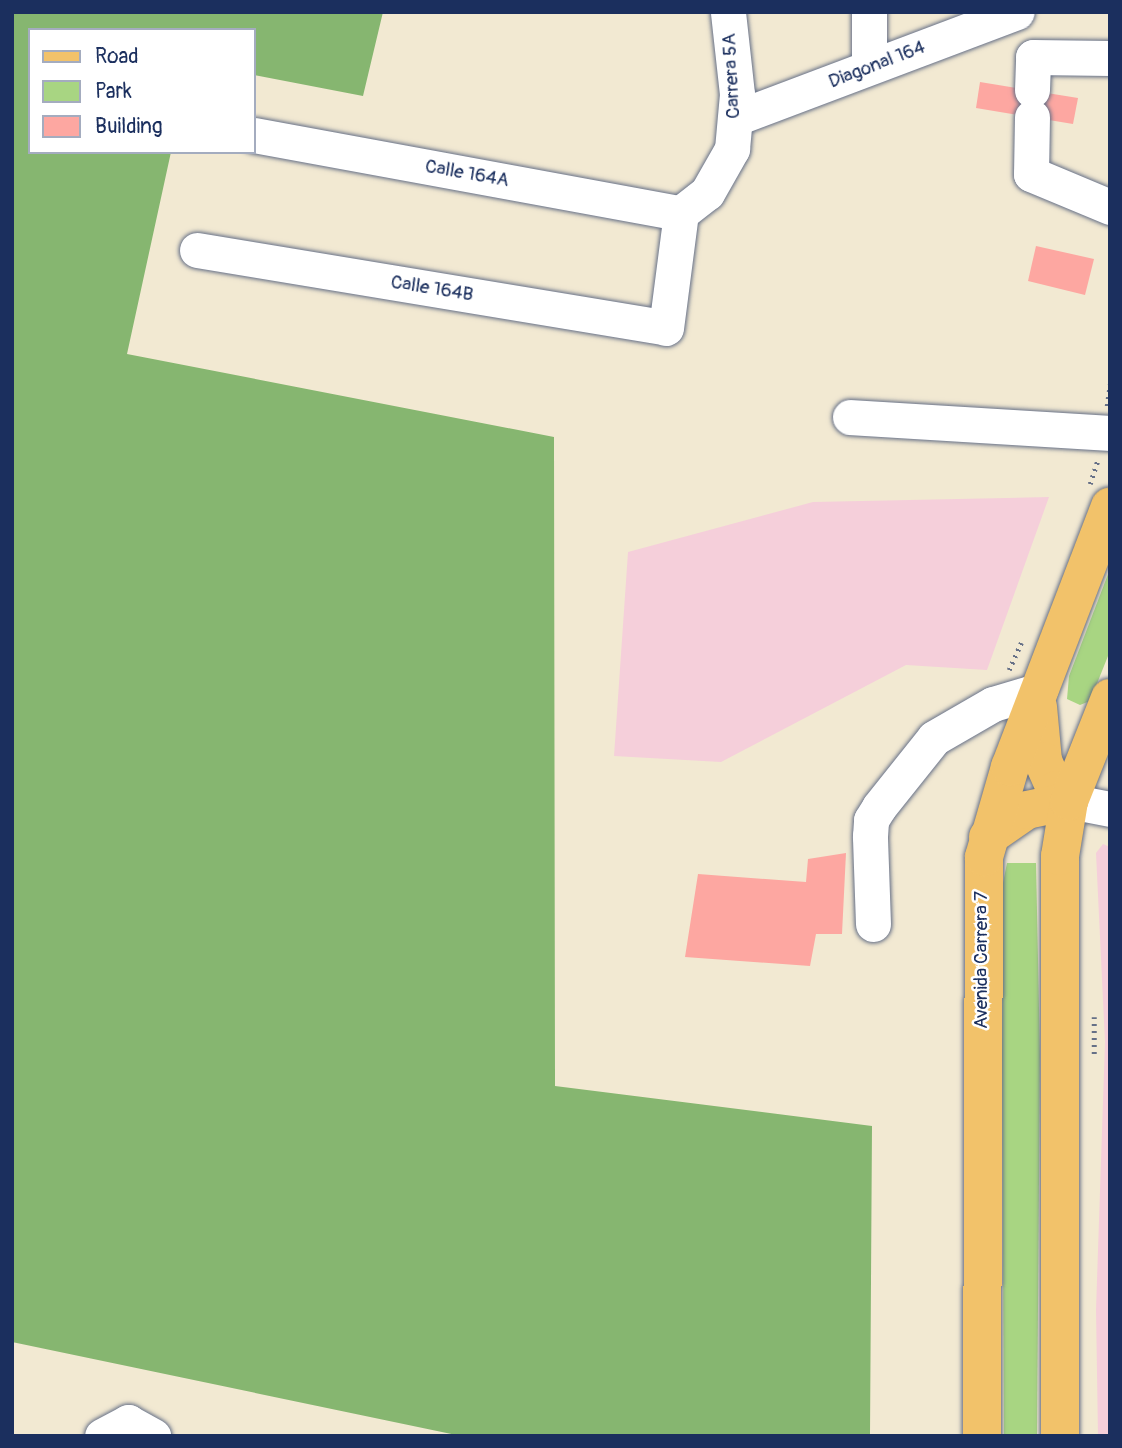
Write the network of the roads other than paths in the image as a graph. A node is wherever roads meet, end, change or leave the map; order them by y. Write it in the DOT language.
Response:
graph roads {
  1 [pos="728,12"];
  2 [pos="869,12"];
  3 [pos="1017,12"];
  4 [pos="1110,58"];
  5 [pos="869,67"];
  6 [pos="736,118"];
  7 [pos="256,135"];
  8 [pos="1110,207"];
  9 [pos="681,213"];
  10 [pos="197,250"];
  11 [pos="850,417"];
  12 [pos="1110,433"];
  13 [pos="1110,507"];
  14 [pos="1040,690"];
  15 [pos="1106,707"];
  16 [pos="1069,802"];
  17 [pos="1110,809"];
  18 [pos="988,837"];
  19 [pos="873,923"];
  20 [pos="982,1436"];
  21 [pos="1060,1436"];
  1 -- 6 [label="street, Carrera 5A"];
  2 -- 5 [label="street"];
  3 -- 5 [label="street, Diagonal 164"];
  4 -- 8 [label="street"];
  5 -- 6 [label="street, Diagonal 164"];
  6 -- 9 [label="street, Carrera 5A"];
  7 -- 9 [label="street, Calle 164A"];
  9 -- 10 [label="street, Calle 164B"];
  11 -- 12 [label="street"];
  13 -- 14 [label="main road, Avenida Carrera 7"];
  14 -- 15 [label="main road"];
  14 -- 16 [label="main road"];
  14 -- 18 [label="main road, Avenida Carrera 7"];
  14 -- 19 [label="street"];
  15 -- 16 [label="main road"];
  16 -- 17 [label="street"];
  16 -- 18 [label="main road"];
  16 -- 21 [label="main road"];
  18 -- 20 [label="main road, Avenida Carrera 7"];
}
